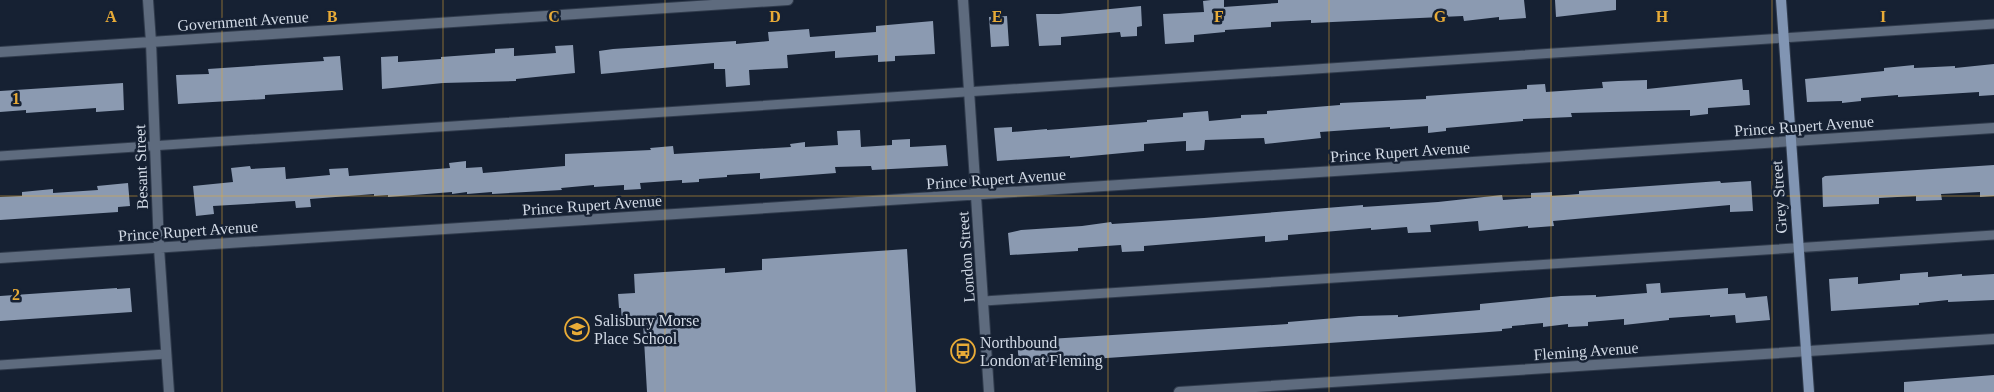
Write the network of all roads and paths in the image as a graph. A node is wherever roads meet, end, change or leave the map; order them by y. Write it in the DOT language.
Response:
graph roads {
  1 [pos="148,0"];
  2 [pos="788,0"];
  3 [pos="963,0"];
  4 [pos="1781,0"];
  5 [pos="1994,24"];
  6 [pos="1784,38"];
  7 [pos="151,42"];
  8 [pos="0,52"];
  9 [pos="970,91"];
  10 [pos="1994,128"];
  11 [pos="1790,142"];
  12 [pos="155,146"];
  13 [pos="0,156"];
  14 [pos="977,195"];
  15 [pos="1994,235"];
  16 [pos="159,248"];
  17 [pos="1798,248"];
  18 [pos="0,258"];
  19 [pos="984,301"];
  20 [pos="1994,339"];
  21 [pos="1805,352"];
  22 [pos="166,354"];
  23 [pos="0,365"];
  24 [pos="169,392"];
  25 [pos="989,392"];
  26 [pos="1180,392"];
  27 [pos="1809,392"];
  1 -- 7 [label="street, Besant Street"];
  2 -- 7 [label="street, Government Avenue"];
  3 -- 9 [label="street, London Street"];
  4 -- 6 [label="street, Grey Street"];
  5 -- 6 [label="lane"];
  6 -- 9 [label="lane"];
  6 -- 11 [label="street, Grey Street"];
  7 -- 8 [label="street, Government Avenue"];
  7 -- 12 [label="street, Besant Street"];
  9 -- 12 [label="lane"];
  9 -- 14 [label="street, London Street"];
  10 -- 11 [label="street, Prince Rupert Avenue"];
  11 -- 14 [label="street, Prince Rupert Avenue"];
  11 -- 17 [label="street, Grey Street"];
  12 -- 13 [label="lane"];
  12 -- 16 [label="street, Besant Street"];
  14 -- 16 [label="street, Prince Rupert Avenue"];
  14 -- 19 [label="street, London Street"];
  15 -- 17 [label="lane"];
  16 -- 18 [label="street, Prince Rupert Avenue"];
  16 -- 22 [label="street, Besant Street"];
  17 -- 19 [label="lane"];
  17 -- 21 [label="street, Grey Street"];
  19 -- 25 [label="street, London Street"];
  20 -- 21 [label="street, Fleming Avenue"];
  21 -- 26 [label="street, Fleming Avenue"];
  21 -- 27 [label="street, Grey Street"];
  22 -- 23 [label="lane"];
  22 -- 24 [label="street, Besant Street"];
}
